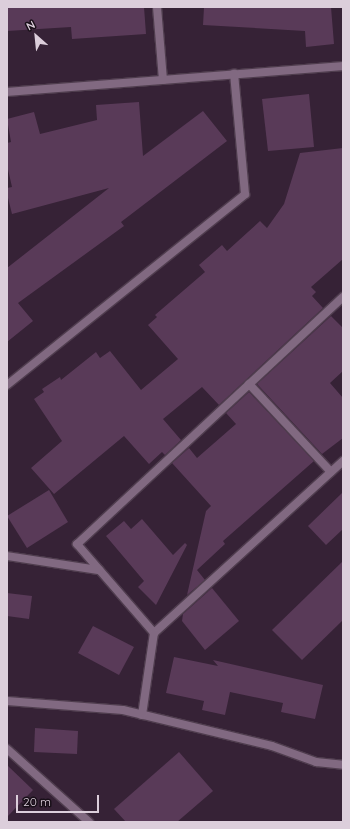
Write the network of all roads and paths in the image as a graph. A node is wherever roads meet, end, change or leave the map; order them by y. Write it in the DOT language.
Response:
graph roads {
  1 [pos="157,7"];
  2 [pos="343,66"];
  3 [pos="234,73"];
  4 [pos="163,80"];
  5 [pos="7,92"];
  6 [pos="343,297"];
  7 [pos="7,384"];
  8 [pos="249,384"];
  9 [pos="343,461"];
  10 [pos="331,472"];
  11 [pos="7,556"];
  12 [pos="99,570"];
  13 [pos="154,633"];
  14 [pos="7,701"];
  15 [pos="142,715"];
  16 [pos="7,749"];
  17 [pos="343,765"];
  18 [pos="89,822"];
  1 -- 4 [label="street"];
  2 -- 3 [label="street"];
  3 -- 4 [label="street"];
  3 -- 7 [label="street"];
  4 -- 5 [label="street"];
  6 -- 8 [label="street"];
  8 -- 10 [label="street"];
  8 -- 12 [label="street"];
  9 -- 10 [label="street"];
  10 -- 13 [label="street"];
  11 -- 12 [label="street"];
  12 -- 13 [label="street"];
  13 -- 15 [label="street"];
  14 -- 15 [label="street"];
  15 -- 17 [label="street"];
  16 -- 18 [label="street"];
}
